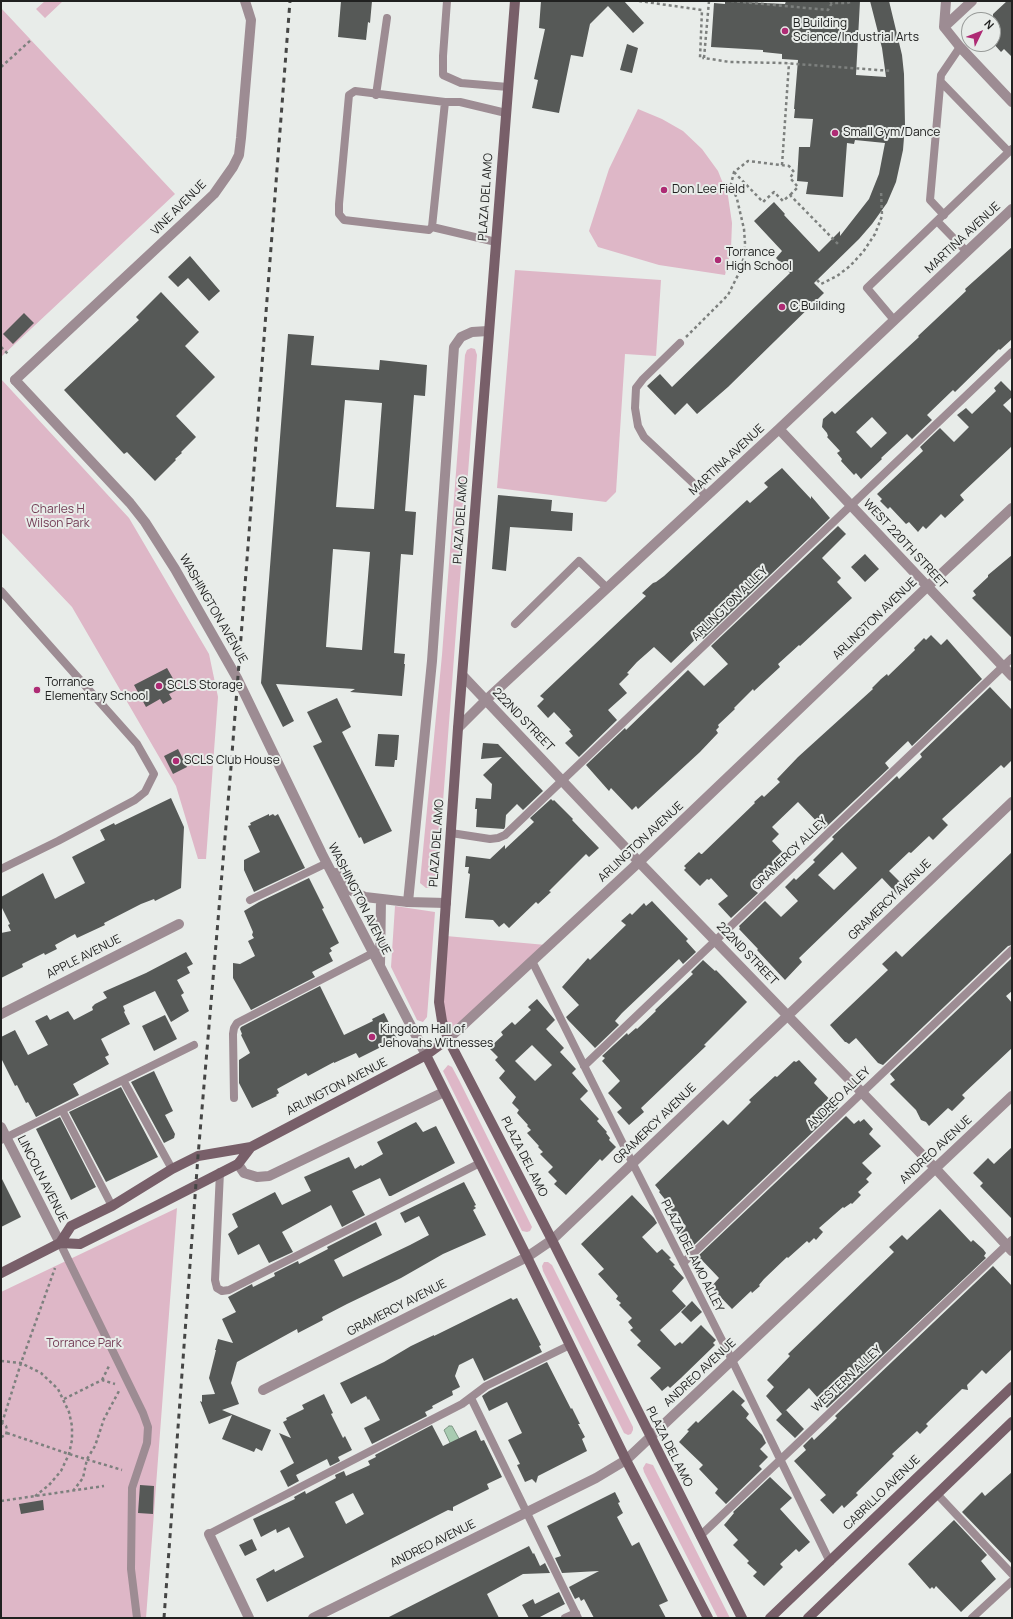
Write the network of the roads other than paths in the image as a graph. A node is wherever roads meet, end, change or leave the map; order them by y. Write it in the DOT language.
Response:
graph roads {
  1 [pos="245,1"];
  2 [pos="447,1"];
  3 [pos="515,1"];
  4 [pos="946,1"];
  5 [pos="972,1"];
  6 [pos="387,18"];
  7 [pos="944,27"];
  8 [pos="960,47"];
  9 [pos="941,82"];
  10 [pos="508,87"];
  11 [pos="376,95"];
  12 [pos="445,102"];
  13 [pos="1012,102"];
  14 [pos="506,113"];
  15 [pos="1010,150"];
  16 [pos="1012,209"];
  17 [pos="944,215"];
  18 [pos="937,221"];
  19 [pos="432,227"];
  20 [pos="496,242"];
  21 [pos="967,252"];
  22 [pos="894,320"];
  23 [pos="488,331"];
  24 [pos="680,343"];
  25 [pos="1012,352"];
  26 [pos="15,380"];
  27 [pos="779,429"];
  28 [pos="707,496"];
  29 [pos="851,504"];
  30 [pos="1012,508"];
  31 [pos="927,587"];
  32 [pos="607,588"];
  33 [pos="1,591"];
  34 [pos="515,624"];
  35 [pos="1012,658"];
  36 [pos="1003,667"];
  37 [pos="463,676"];
  38 [pos="1012,676"];
  39 [pos="486,700"];
  40 [pos="458,728"];
  41 [pos="562,781"];
  42 [pos="1012,802"];
  43 [pos="451,833"];
  44 [pos="324,859"];
  45 [pos="640,862"];
  46 [pos="1,870"];
  47 [pos="381,899"];
  48 [pos="250,900"];
  49 [pos="408,902"];
  50 [pos="446,903"];
  51 [pos="179,924"];
  52 [pos="716,942"];
  53 [pos="1012,950"];
  54 [pos="373,953"];
  55 [pos="532,961"];
  56 [pos="380,967"];
  57 [pos="1,1014"];
  58 [pos="787,1015"];
  59 [pos="448,1039"];
  60 [pos="194,1045"];
  61 [pos="426,1055"];
  62 [pos="584,1066"];
  63 [pos="123,1080"];
  64 [pos="444,1092"];
  65 [pos="862,1093"];
  66 [pos="1012,1096"];
  67 [pos="234,1098"];
  68 [pos="62,1110"];
  69 [pos="1,1127"];
  70 [pos="4,1139"];
  71 [pos="251,1146"];
  72 [pos="480,1163"];
  73 [pos="238,1164"];
  74 [pos="632,1164"];
  75 [pos="935,1168"];
  76 [pos="172,1170"];
  77 [pos="220,1172"];
  78 [pos="112,1206"];
  79 [pos="552,1240"];
  80 [pos="60,1243"];
  81 [pos="1010,1245"];
  82 [pos="527,1257"];
  83 [pos="683,1263"];
  84 [pos="1,1273"];
  85 [pos="570,1345"];
  86 [pos="732,1360"];
  87 [pos="1012,1387"];
  88 [pos="263,1390"];
  89 [pos="471,1398"];
  90 [pos="1012,1422"];
  91 [pos="650,1438"];
  92 [pos="780,1459"];
  93 [pos="626,1460"];
  94 [pos="937,1494"];
  95 [pos="527,1512"];
  96 [pos="209,1534"];
  97 [pos="700,1536"];
  98 [pos="830,1562"];
  99 [pos="1012,1574"];
  100 [pos="1012,1580"];
  101 [pos="577,1615"];
  102 [pos="137,1618"];
  103 [pos="249,1618"];
  104 [pos="313,1618"];
  105 [pos="565,1618"];
  106 [pos="708,1618"];
  107 [pos="742,1618"];
  108 [pos="770,1618"];
  109 [pos="808,1618"];
  110 [pos="972,1618"];
  1 -- 26 [label="street, VINE AVENUE"];
  2 -- 10 [label="lane"];
  3 -- 10 [label="main road, PLAZA DEL AMO"];
  4 -- 7 [label="street"];
  5 -- 7 [label="street"];
  6 -- 11 [label="lane"];
  7 -- 8 [label="street"];
  8 -- 9 [label="lane"];
  8 -- 13 [label="street"];
  9 -- 15 [label="lane"];
  9 -- 17 [label="lane"];
  10 -- 14 [label="main road, PLAZA DEL AMO"];
  11 -- 12 [label="lane"];
  11 -- 19 [label="lane"];
  12 -- 14 [label="lane"];
  12 -- 19 [label="lane"];
  14 -- 20 [label="main road, PLAZA DEL AMO"];
  15 -- 17 [label="lane"];
  16 -- 21 [label="street, MARTINA AVENUE"];
  17 -- 18 [label="lane"];
  18 -- 21 [label="lane"];
  18 -- 22 [label="lane"];
  19 -- 20 [label="lane"];
  20 -- 23 [label="main road, PLAZA DEL AMO"];
  21 -- 22 [label="street, MARTINA AVENUE"];
  22 -- 27 [label="street, MARTINA AVENUE"];
  23 -- 37 [label="main road, PLAZA DEL AMO"];
  23 -- 49 [label="street"];
  24 -- 28 [label="lane"];
  25 -- 29 [label="lane, ARLINGTON ALLEY"];
  26 -- 44 [label="street, WASHINGTON AVENUE"];
  27 -- 28 [label="street, MARTINA AVENUE"];
  27 -- 29 [label="street, WEST 220TH STREET"];
  28 -- 32 [label="street, MARTINA AVENUE"];
  29 -- 31 [label="street, WEST 220TH STREET"];
  29 -- 41 [label="lane, ARLINGTON ALLEY"];
  30 -- 31 [label="street, ARLINGTON AVENUE"];
  31 -- 36 [label="street, WEST 220TH STREET"];
  31 -- 45 [label="street, ARLINGTON AVENUE"];
  32 -- 34 [label="lane"];
  32 -- 39 [label="street, MARTINA AVENUE"];
  33 -- 46 [label="lane"];
  35 -- 36 [label="lane, GRAMERCY ALLEY"];
  36 -- 38 [label="street, WEST 220TH STREET"];
  36 -- 52 [label="lane, GRAMERCY ALLEY"];
  37 -- 39 [label="street, 222ND STREET"];
  37 -- 40 [label="main road, PLAZA DEL AMO"];
  39 -- 40 [label="street, MARTINA AVENUE"];
  39 -- 41 [label="street, 222ND STREET"];
  40 -- 43 [label="main road, PLAZA DEL AMO"];
  41 -- 43 [label="lane, ARLINGTON ALLEY"];
  41 -- 45 [label="street, 222ND STREET"];
  42 -- 58 [label="street, GRAMERCY AVENUE"];
  43 -- 50 [label="main road, PLAZA DEL AMO"];
  44 -- 47 [label="street"];
  44 -- 48 [label="lane"];
  44 -- 54 [label="street, WASHINGTON AVENUE"];
  45 -- 52 [label="street, 222ND STREET"];
  45 -- 55 [label="street, ARLINGTON AVENUE"];
  47 -- 49 [label="street"];
  47 -- 56 [label="street"];
  49 -- 50 [label="street"];
  50 -- 59 [label="main road, PLAZA DEL AMO"];
  51 -- 57 [label="street, APPLE AVENUE"];
  52 -- 58 [label="street, 222ND STREET"];
  52 -- 62 [label="lane, GRAMERCY ALLEY"];
  53 -- 65 [label="lane, ANDREO ALLEY"];
  54 -- 56 [label="street, WASHINGTON AVENUE"];
  54 -- 67 [label="lane"];
  55 -- 59 [label="street, ARLINGTON AVENUE"];
  55 -- 62 [label="lane, PLAZA DEL AMO ALLEY"];
  56 -- 61 [label="street, WASHINGTON AVENUE"];
  58 -- 65 [label="street, 222ND STREET"];
  58 -- 74 [label="street, GRAMERCY AVENUE"];
  59 -- 61 [label="main road, ARLINGTON AVENUE"];
  59 -- 79 [label="main road, PLAZA DEL AMO"];
  60 -- 63 [label="lane"];
  61 -- 64 [label="main road"];
  61 -- 71 [label="main road, ARLINGTON AVENUE"];
  62 -- 74 [label="lane, PLAZA DEL AMO ALLEY"];
  63 -- 68 [label="lane"];
  63 -- 76 [label="lane"];
  64 -- 72 [label="main road"];
  64 -- 73 [label="street"];
  65 -- 75 [label="street, 222ND STREET"];
  65 -- 83 [label="lane, ANDREO ALLEY"];
  66 -- 75 [label="street, ANDREO AVENUE"];
  68 -- 70 [label="lane"];
  68 -- 78 [label="lane"];
  69 -- 70 [label="street, LINCOLN AVENUE"];
  70 -- 80 [label="street, LINCOLN AVENUE"];
  71 -- 73 [label="main road, ARLINGTON AVENUE"];
  71 -- 76 [label="main road, ARLINGTON AVENUE"];
  72 -- 77 [label="lane"];
  72 -- 82 [label="main road"];
  73 -- 77 [label="main road"];
  74 -- 79 [label="street, GRAMERCY AVENUE"];
  74 -- 83 [label="lane, PLAZA DEL AMO ALLEY"];
  75 -- 81 [label="street, 222ND STREET"];
  75 -- 86 [label="street, ANDREO AVENUE"];
  76 -- 78 [label="main road, ARLINGTON AVENUE"];
  77 -- 80 [label="main road"];
  78 -- 80 [label="main road, ARLINGTON AVENUE"];
  79 -- 82 [label="street, GRAMERCY AVENUE"];
  79 -- 91 [label="main road, PLAZA DEL AMO"];
  80 -- 84 [label="main road"];
  80 -- 102 [label="lane"];
  81 -- 92 [label="lane, WESTERN ALLEY"];
  82 -- 85 [label="main road"];
  82 -- 88 [label="street, GRAMERCY AVENUE"];
  83 -- 86 [label="lane, PLAZA DEL AMO ALLEY"];
  85 -- 89 [label="lane"];
  85 -- 93 [label="main road"];
  86 -- 91 [label="street, ANDREO AVENUE"];
  86 -- 92 [label="lane, PLAZA DEL AMO ALLEY"];
  87 -- 98 [label="main road, CABRILLO AVENUE"];
  89 -- 95 [label="lane"];
  89 -- 96 [label="lane"];
  90 -- 94 [label="main road"];
  91 -- 93 [label="street, ANDREO AVENUE"];
  91 -- 97 [label="main road, PLAZA DEL AMO"];
  92 -- 97 [label="lane, WESTERN ALLEY"];
  92 -- 98 [label="lane, PLAZA DEL AMO ALLEY"];
  93 -- 95 [label="street, ANDREO AVENUE"];
  93 -- 106 [label="main road"];
  94 -- 99 [label="lane"];
  94 -- 109 [label="main road"];
  95 -- 101 [label="lane"];
  95 -- 104 [label="street, ANDREO AVENUE"];
  96 -- 103 [label="street"];
  97 -- 107 [label="main road, PLAZA DEL AMO"];
  98 -- 108 [label="main road, CABRILLO AVENUE"];
  100 -- 110 [label="lane"];
  101 -- 105 [label="lane"];
}
